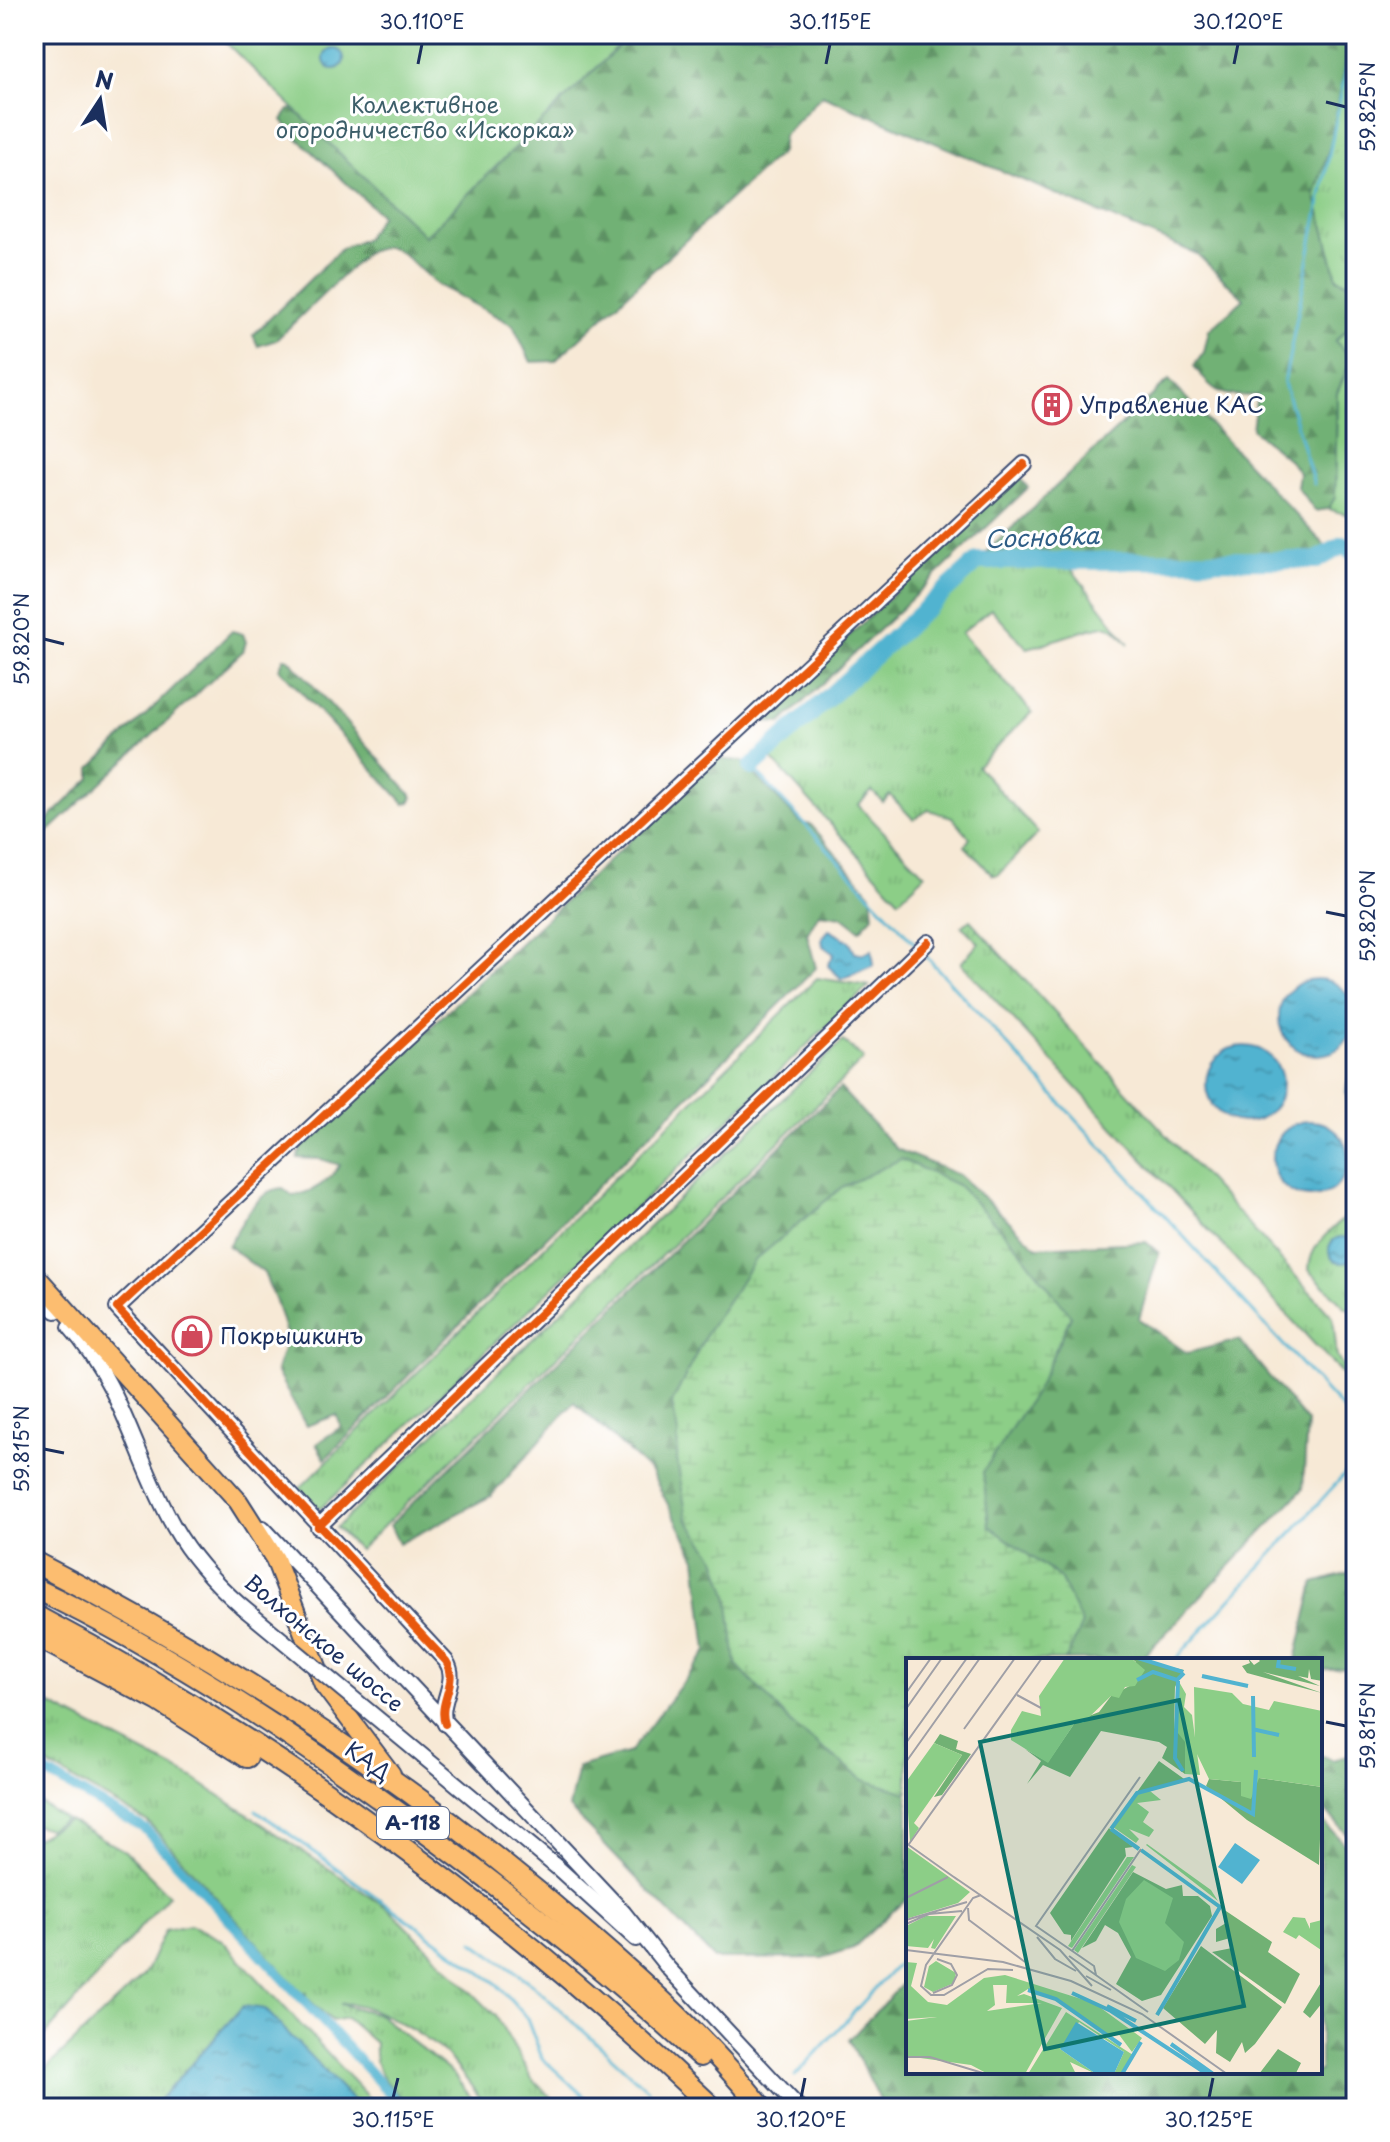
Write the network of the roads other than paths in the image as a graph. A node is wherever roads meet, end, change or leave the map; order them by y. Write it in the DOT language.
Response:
graph roads {
  1 [pos="1024,464"];
  2 [pos="928,942"];
  3 [pos="34,1274"];
  4 [pos="34,1288"];
  5 [pos="238,1501"];
  6 [pos="318,1527"];
  7 [pos="34,1562"];
  8 [pos="34,1588"];
  9 [pos="34,1615"];
  10 [pos="34,1635"];
  11 [pos="449,1687"];
  12 [pos="415,1691"];
  13 [pos="445,1724"];
  14 [pos="404,1788"];
  15 [pos="382,1835"];
  16 [pos="668,1968"];
  17 [pos="713,2108"];
  18 [pos="755,2108"];
  19 [pos="762,2108"];
  20 [pos="799,2108"];
  1 -- 6 [label="street"];
  2 -- 6 [label="street"];
  3 -- 5 [label="main road, Волхонское шоссе"];
  4 -- 16 [label="street, Волхонское шоссе, bridge"];
  5 -- 12 [label="street, Волхонское шоссе"];
  5 -- 14 [label="main road"];
  6 -- 11 [label="street"];
  7 -- 14 [label="highway"];
  8 -- 18 [label="highway, КАД / А-118"];
  9 -- 15 [label="highway, А-118"];
  10 -- 15 [label="highway"];
  11 -- 12 [label="street"];
  11 -- 13 [label="street"];
  12 -- 13 [label="street, Волхонское шоссе"];
  13 -- 16 [label="street, Волхонское шоссе"];
  14 -- 19 [label="highway"];
  15 -- 17 [label="highway, А-118"];
  16 -- 20 [label="street, Волхонское шоссе"];
}
